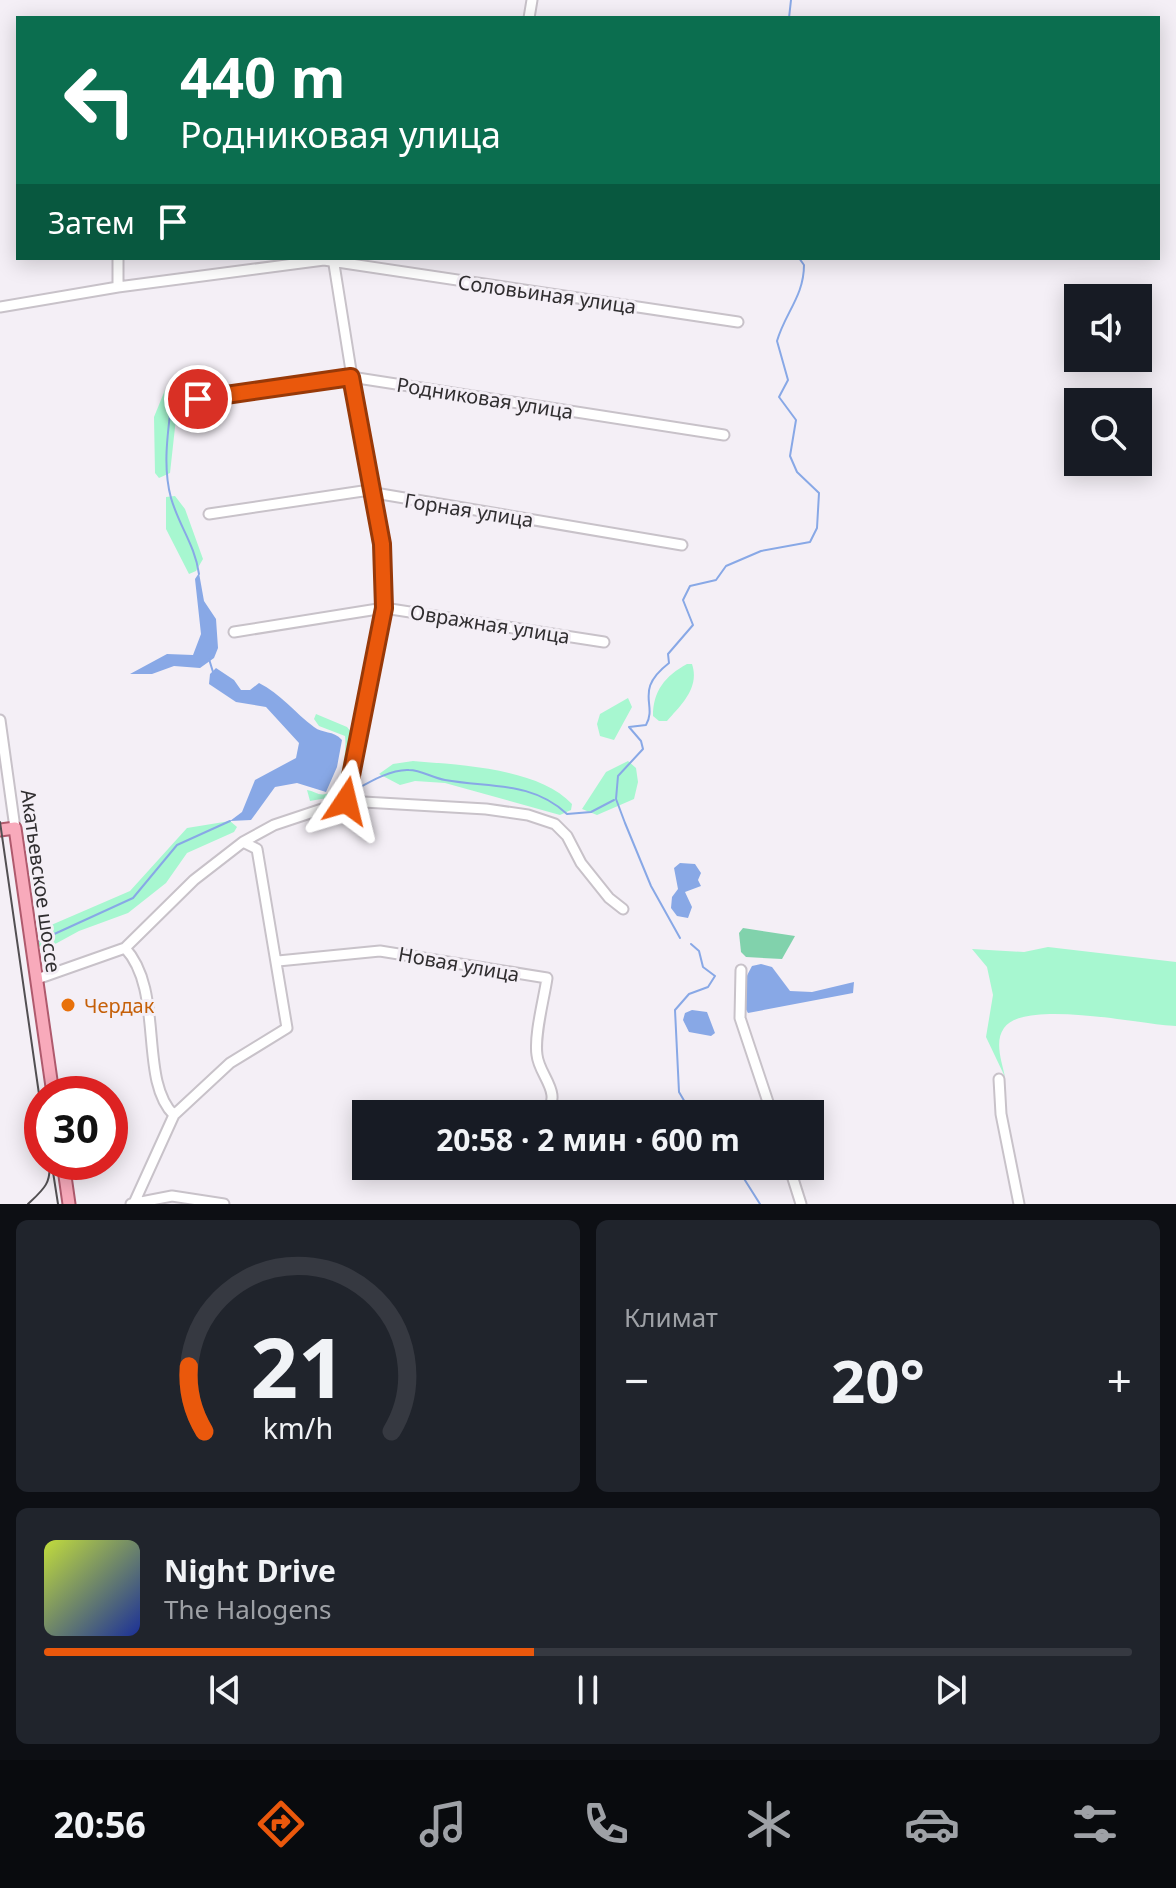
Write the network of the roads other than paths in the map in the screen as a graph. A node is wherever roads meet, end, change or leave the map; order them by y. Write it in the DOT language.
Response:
graph roads {
  1 [pos="118,260"];
  2 [pos="334,260"];
  3 [pos="118,287"];
  4 [pos="0,307"];
  5 [pos="738,322"];
  6 [pos="351,377"];
  7 [pos="198,399"];
  8 [pos="724,435"];
  9 [pos="373,493"];
  10 [pos="209,514"];
  11 [pos="682,545"];
  12 [pos="384,608"];
  13 [pos="234,632"];
  14 [pos="604,642"];
  15 [pos="0,720"];
  16 [pos="346,801"];
  17 [pos="15,828"];
  18 [pos="0,830"];
  19 [pos="243,842"];
  20 [pos="623,909"];
  21 [pos="125,948"];
  22 [pos="278,961"];
  23 [pos="741,970"];
  24 [pos="37,979"];
  25 [pos="50,1076"];
  26 [pos="999,1079"];
  27 [pos="552,1100"];
  28 [pos="767,1100"];
  29 [pos="174,1115"];
  30 [pos="66,1180"];
  31 [pos="793,1180"];
  32 [pos="69,1204"];
  33 [pos="133,1204"];
  34 [pos="224,1204"];
  35 [pos="801,1204"];
  36 [pos="1019,1204"];
  1 -- 3 [label="street"];
  2 -- 3 [label="street, Соловьиная улица"];
  2 -- 5 [label="street, Соловьиная улица"];
  2 -- 6 [label="street"];
  3 -- 4 [label="street, Соловьиная улица"];
  6 -- 7 [label="street, Родниковая улица"];
  6 -- 8 [label="street, Родниковая улица"];
  6 -- 9 [label="street"];
  9 -- 10 [label="street, Горная улица"];
  9 -- 11 [label="street, Горная улица"];
  9 -- 12 [label="street"];
  12 -- 13 [label="street, Овражная улица"];
  12 -- 14 [label="street, Овражная улица"];
  12 -- 16 [label="street"];
  15 -- 17 [label="street, Акатьевское шоссе"];
  16 -- 19 [label="street"];
  16 -- 20 [label="street"];
  17 -- 18 [label="main road"];
  17 -- 24 [label="main road, Акатьевское шоссе"];
  19 -- 21 [label="street"];
  19 -- 22 [label="street"];
  21 -- 24 [label="street"];
  21 -- 29 [label="street"];
  22 -- 27 [label="street, Новая улица"];
  22 -- 29 [label="street"];
  23 -- 28 [label="street"];
  24 -- 25 [label="main road, Акатьевское шоссе"];
  26 -- 36 [label="street"];
  29 -- 33 [label="street"];
  30 -- 32 [label="main road"];
  31 -- 35 [label="street"];
  33 -- 34 [label="street"];
}
